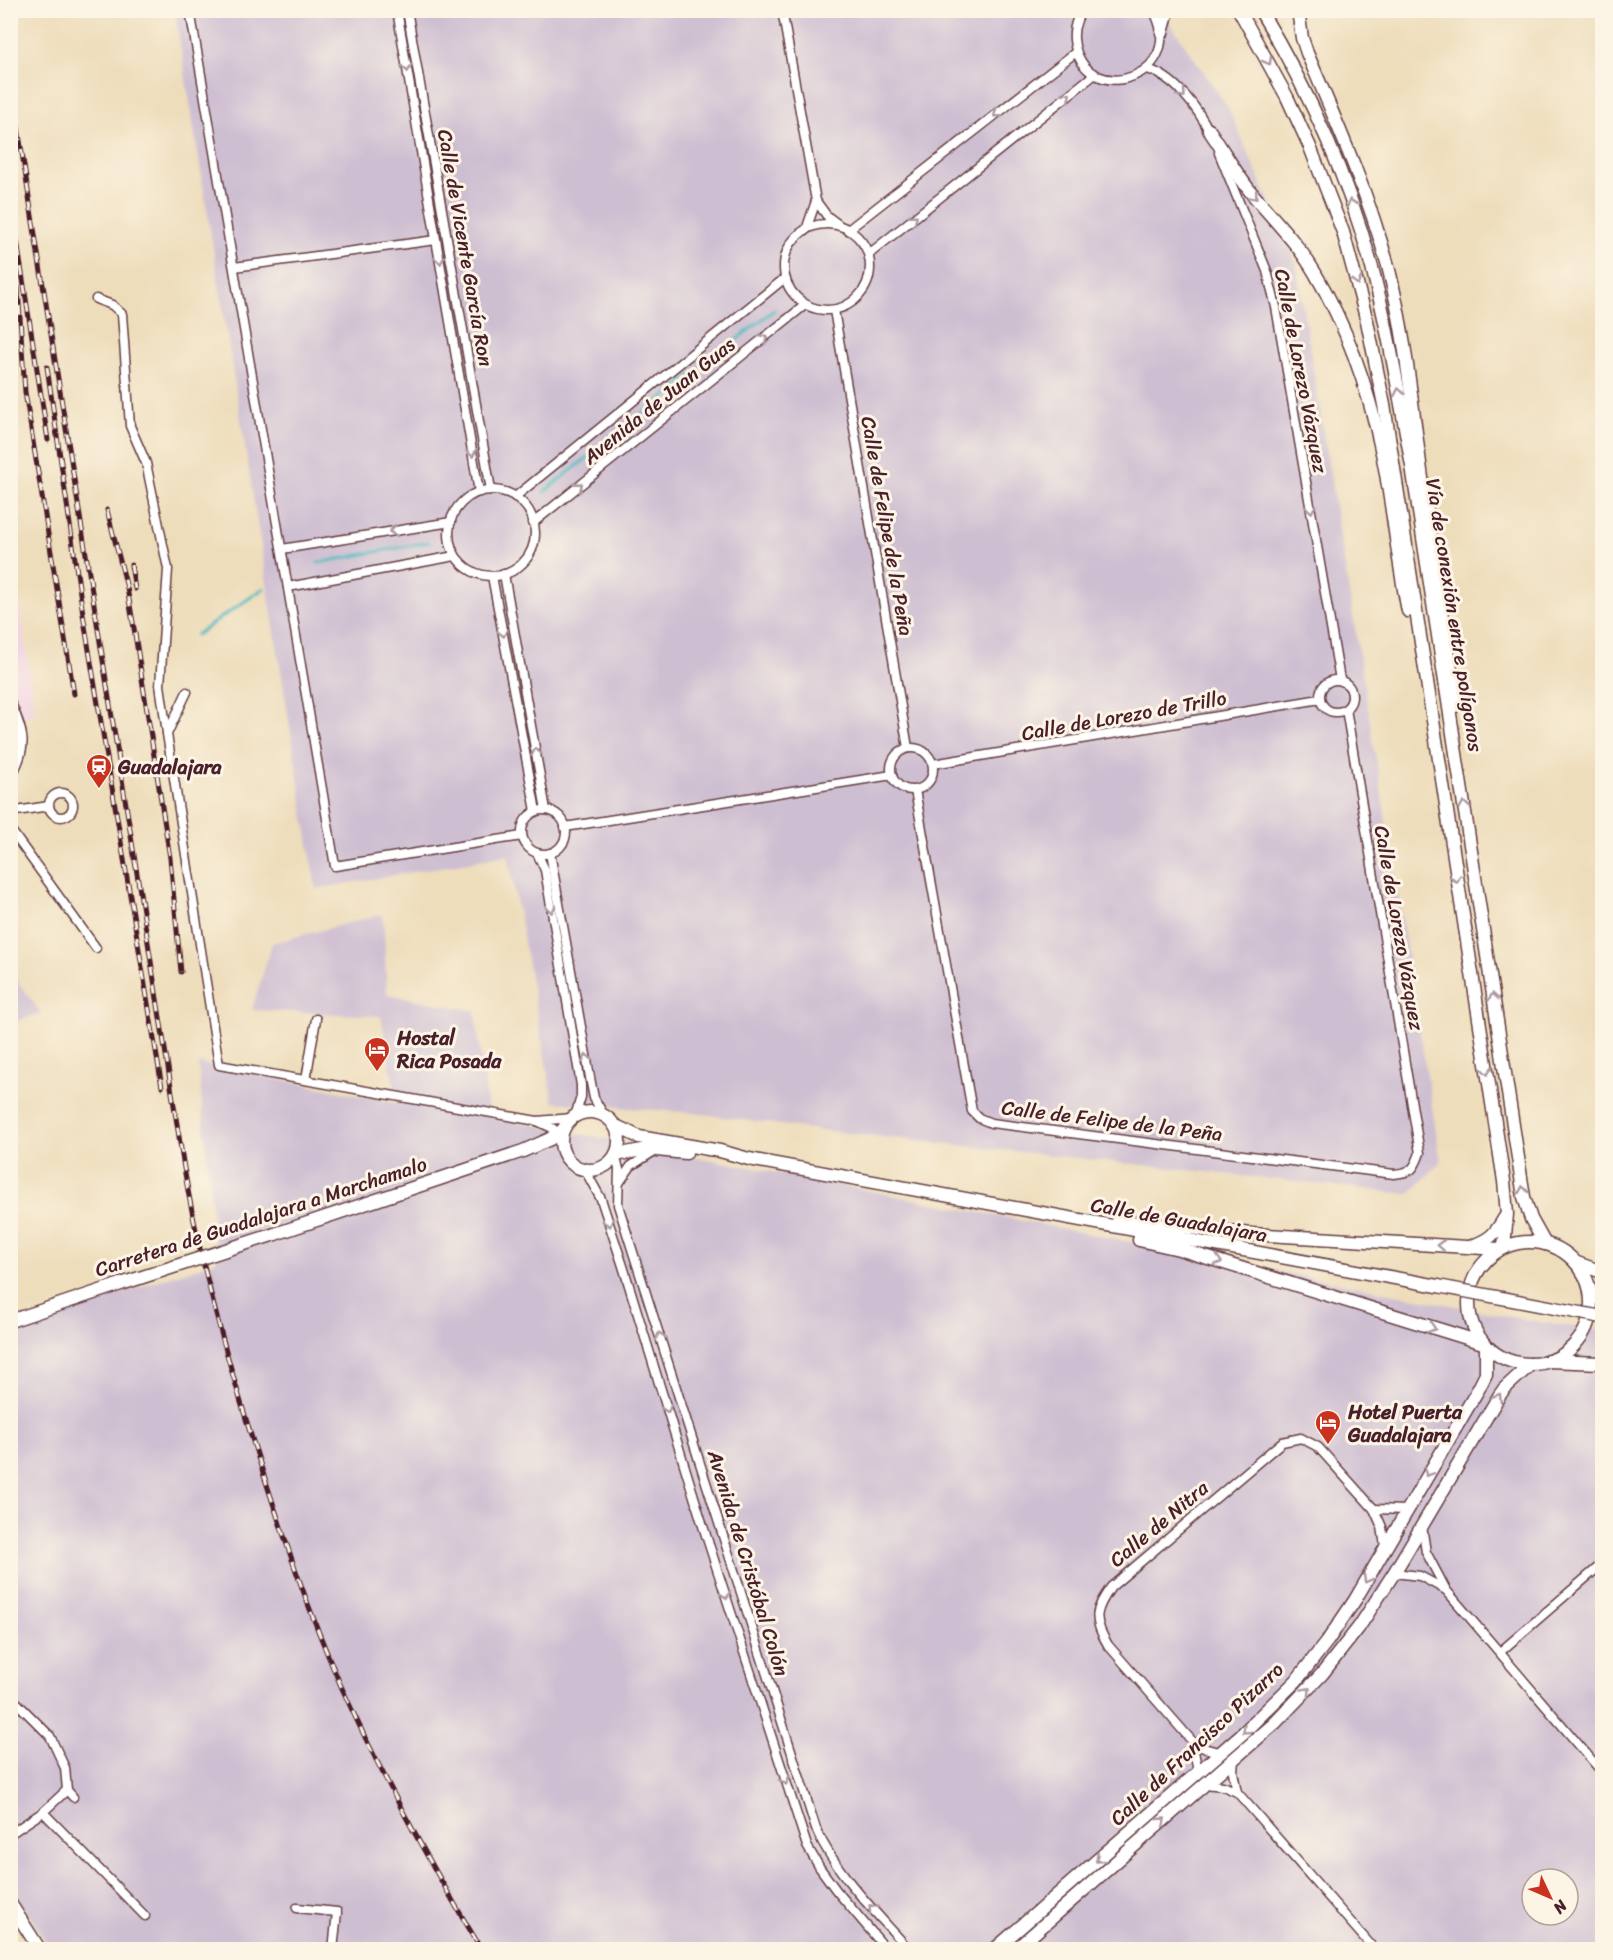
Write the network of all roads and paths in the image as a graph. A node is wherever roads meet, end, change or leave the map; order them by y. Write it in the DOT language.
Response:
graph roads {
  1 [pos="190,10"];
  2 [pos="397,10"];
  3 [pos="406,10"];
  4 [pos="782,10"];
  5 [pos="1082,10"];
  6 [pos="1154,10"];
  7 [pos="1168,10"];
  8 [pos="1239,10"];
  9 [pos="1260,10"];
  10 [pos="1298,10"];
  11 [pos="1162,33"];
  12 [pos="1076,52"];
  13 [pos="1147,69"];
  14 [pos="1095,74"];
  15 [pos="1209,130"];
  16 [pos="816,201"];
  17 [pos="839,226"];
  18 [pos="806,230"];
  19 [pos="848,230"];
  20 [pos="436,240"];
  21 [pos="869,254"];
  22 [pos="234,267"];
  23 [pos="785,278"];
  24 [pos="96,299"];
  25 [pos="805,305"];
  26 [pos="834,310"];
  27 [pos="491,490"];
  28 [pos="479,492"];
  29 [pos="515,497"];
  30 [pos="450,522"];
  31 [pos="533,523"];
  32 [pos="282,549"];
  33 [pos="455,556"];
  34 [pos="504,574"];
  35 [pos="492,576"];
  36 [pos="288,587"];
  37 [pos="1340,680"];
  38 [pos="188,693"];
  39 [pos="1320,699"];
  40 [pos="10,706"];
  41 [pos="1346,709"];
  42 [pos="167,734"];
  43 [pos="908,748"];
  44 [pos="1438,759"];
  45 [pos="1457,761"];
  46 [pos="933,764"];
  47 [pos="10,774"];
  48 [pos="892,775"];
  49 [pos="915,790"];
  50 [pos="49,806"];
  51 [pos="546,810"];
  52 [pos="10,812"];
  53 [pos="536,812"];
  54 [pos="565,827"];
  55 [pos="10,829"];
  56 [pos="522,836"];
  57 [pos="537,853"];
  58 [pos="550,853"];
  59 [pos="96,948"];
  60 [pos="316,1019"];
  61 [pos="306,1080"];
  62 [pos="603,1114"];
  63 [pos="573,1117"];
  64 [pos="537,1121"];
  65 [pos="616,1126"];
  66 [pos="561,1133"];
  67 [pos="657,1149"];
  68 [pos="523,1151"];
  69 [pos="563,1153"];
  70 [pos="1420,1153"];
  71 [pos="616,1155"];
  72 [pos="749,1160"];
  73 [pos="585,1170"];
  74 [pos="618,1186"];
  75 [pos="954,1198"];
  76 [pos="1507,1214"];
  77 [pos="1048,1216"];
  78 [pos="1545,1244"];
  79 [pos="1470,1247"];
  80 [pos="1502,1248"];
  81 [pos="1577,1263"];
  82 [pos="1602,1272"];
  83 [pos="1602,1317"];
  84 [pos="10,1321"];
  85 [pos="1485,1345"];
  86 [pos="1548,1361"];
  87 [pos="1602,1363"];
  88 [pos="1531,1364"];
  89 [pos="1374,1509"];
  90 [pos="1406,1510"];
  91 [pos="1422,1526"];
  92 [pos="1385,1546"];
  93 [pos="1602,1564"];
  94 [pos="1394,1573"];
  95 [pos="1446,1590"];
  96 [pos="1500,1652"];
  97 [pos="10,1696"];
  98 [pos="1191,1741"];
  99 [pos="1221,1753"];
  100 [pos="1234,1759"];
  101 [pos="1198,1772"];
  102 [pos="1602,1772"];
  103 [pos="1205,1784"];
  104 [pos="67,1790"];
  105 [pos="1238,1792"];
  106 [pos="73,1797"];
  107 [pos="43,1812"];
  108 [pos="10,1834"];
  109 [pos="10,1903"];
  110 [pos="297,1908"];
  111 [pos="145,1916"];
  112 [pos="40,1950"];
  113 [pos="333,1950"];
  114 [pos="887,1950"];
  115 [pos="913,1950"];
  116 [pos="994,1950"];
  117 [pos="1015,1950"];
  118 [pos="1375,1950"];
  1 -- 22 [label="street"];
  2 -- 20 [label="street, one-way"];
  3 -- 27 [label="street, Calle de Vicente García Ron"];
  4 -- 16 [label="street"];
  5 -- 12 [label="street"];
  6 -- 11 [label="street"];
  7 -- 11 [label="main road"];
  8 -- 44 [label="main road, Vía de conexión entre polígonos, one-way"];
  45 -- 9 [label="main road, Vía de conexión entre polígonos, one-way"];
  10 -- 45 [label="main road"];
  11 -- 13 [label="street"];
  12 -- 14 [label="street"];
  12 -- 19 [label="street, one-way"];
  13 -- 14 [label="street"];
  13 -- 15 [label="street, Calle de Lorezo Vázquez, one-way"];
  21 -- 14 [label="street, one-way"];
  15 -- 37 [label="street, Calle de Lorezo Vázquez, one-way"];
  15 -- 44 [label="main road, one-way"];
  16 -- 17 [label="street"];
  16 -- 18 [label="street"];
  17 -- 18 [label="street"];
  17 -- 19 [label="street"];
  18 -- 23 [label="street"];
  19 -- 21 [label="street"];
  20 -- 22 [label="street"];
  20 -- 28 [label="street, one-way"];
  21 -- 26 [label="street"];
  22 -- 32 [label="street"];
  23 -- 25 [label="street"];
  23 -- 29 [label="street, Avenida de Juan Guas"];
  24 -- 42 [label="street"];
  25 -- 26 [label="street"];
  31 -- 25 [label="street, Avenida de Juan Guas, one-way"];
  26 -- 43 [label="street, Calle de Felipe de la Peña"];
  27 -- 28 [label="street"];
  27 -- 29 [label="street"];
  28 -- 30 [label="street"];
  29 -- 31 [label="street"];
  30 -- 32 [label="street, one-way"];
  30 -- 33 [label="street"];
  31 -- 34 [label="street"];
  32 -- 36 [label="street"];
  33 -- 35 [label="street"];
  33 -- 36 [label="street"];
  34 -- 35 [label="street"];
  51 -- 34 [label="street, one-way"];
  35 -- 53 [label="street, one-way"];
  36 -- 56 [label="street"];
  37 -- 39 [label="street"];
  37 -- 41 [label="street"];
  38 -- 42 [label="street"];
  39 -- 41 [label="street"];
  39 -- 46 [label="street, Calle de Lorezo de Trillo"];
  40 -- 47 [label="main road"];
  41 -- 70 [label="street, Calle de Lorezo Vázquez"];
  42 -- 61 [label="street"];
  43 -- 46 [label="street"];
  43 -- 48 [label="street"];
  44 -- 76 [label="main road, Vía de conexión entre polígonos, one-way"];
  78 -- 45 [label="main road, Vía de conexión entre polígonos, one-way"];
  46 -- 49 [label="street"];
  48 -- 49 [label="street"];
  48 -- 54 [label="street"];
  49 -- 70 [label="street, Calle de Felipe de la Peña"];
  50 -- 52 [label="street"];
  51 -- 53 [label="street"];
  51 -- 54 [label="street"];
  53 -- 56 [label="street"];
  54 -- 58 [label="street"];
  55 -- 59 [label="street"];
  56 -- 57 [label="street"];
  57 -- 58 [label="street"];
  57 -- 63 [label="street, one-way"];
  62 -- 58 [label="street, one-way"];
  60 -- 61 [label="street"];
  61 -- 64 [label="street"];
  62 -- 63 [label="main road"];
  62 -- 65 [label="main road"];
  63 -- 64 [label="street"];
  63 -- 66 [label="main road"];
  64 -- 66 [label="street"];
  65 -- 71 [label="main road"];
  65 -- 72 [label="main road, Calle de Guadalajara"];
  66 -- 68 [label="main road, Carretera de Guadalajara a Marchamalo"];
  66 -- 69 [label="main road"];
  67 -- 71 [label="main road, Calle de Guadalajara"];
  67 -- 72 [label="main road, Calle de Guadalajara"];
  67 -- 74 [label="street"];
  68 -- 69 [label="main road, Carretera de Guadalajara a Marchamalo"];
  68 -- 84 [label="main road, Carretera de Guadalajara a Marchamalo, bridge"];
  69 -- 73 [label="main road"];
  71 -- 73 [label="main road"];
  71 -- 74 [label="street, Avenida de Cristóbal Colón"];
  72 -- 75 [label="main road, Calle de Guadalajara"];
  73 -- 114 [label="street, Avenida de Cristóbal Colón, one-way"];
  115 -- 74 [label="street, Avenida de Cristóbal Colón, one-way"];
  75 -- 77 [label="main road, Calle de Guadalajara"];
  75 -- 85 [label="main road, one-way"];
  76 -- 79 [label="main road"];
  76 -- 80 [label="main road, Vía de conexión entre polígonos"];
  79 -- 77 [label="main road, one-way"];
  77 -- 83 [label="main road, Calle de Guadalajara, bridge"];
  78 -- 80 [label="main road"];
  78 -- 81 [label="main road"];
  79 -- 80 [label="main road"];
  80 -- 85 [label="main road"];
  81 -- 82 [label="main road"];
  81 -- 86 [label="main road"];
  85 -- 88 [label="main road"];
  85 -- 90 [label="main road, Calle de Francisco Pizarro, one-way"];
  86 -- 87 [label="main road"];
  86 -- 88 [label="main road"];
  91 -- 88 [label="main road, Calle de Francisco Pizarro, one-way"];
  89 -- 90 [label="street"];
  89 -- 92 [label="street, Calle de Nitra"];
  89 -- 98 [label="street, Calle de Nitra"];
  90 -- 92 [label="main road, Calle de Francisco Pizarro"];
  91 -- 94 [label="main road, Calle de Francisco Pizarro"];
  91 -- 95 [label="street"];
  92 -- 99 [label="main road, Calle de Francisco Pizarro, one-way"];
  93 -- 96 [label="street"];
  94 -- 95 [label="street"];
  100 -- 94 [label="main road, Calle de Francisco Pizarro, one-way"];
  95 -- 96 [label="street"];
  96 -- 102 [label="street"];
  97 -- 104 [label="street"];
  98 -- 99 [label="street, Calle de Nitra"];
  98 -- 101 [label="street, Calle de Nitra"];
  99 -- 101 [label="main road, Calle de Francisco Pizarro"];
  100 -- 103 [label="main road, Calle de Francisco Pizarro"];
  100 -- 105 [label="street"];
  101 -- 116 [label="main road, Calle de Francisco Pizarro, one-way"];
  103 -- 105 [label="street"];
  117 -- 103 [label="main road, Calle de Francisco Pizarro, one-way"];
  104 -- 106 [label="street"];
  104 -- 107 [label="street"];
  105 -- 118 [label="street"];
  107 -- 108 [label="street"];
  107 -- 111 [label="street"];
  109 -- 112 [label="main road"];
  110 -- 113 [label="street"];
}
